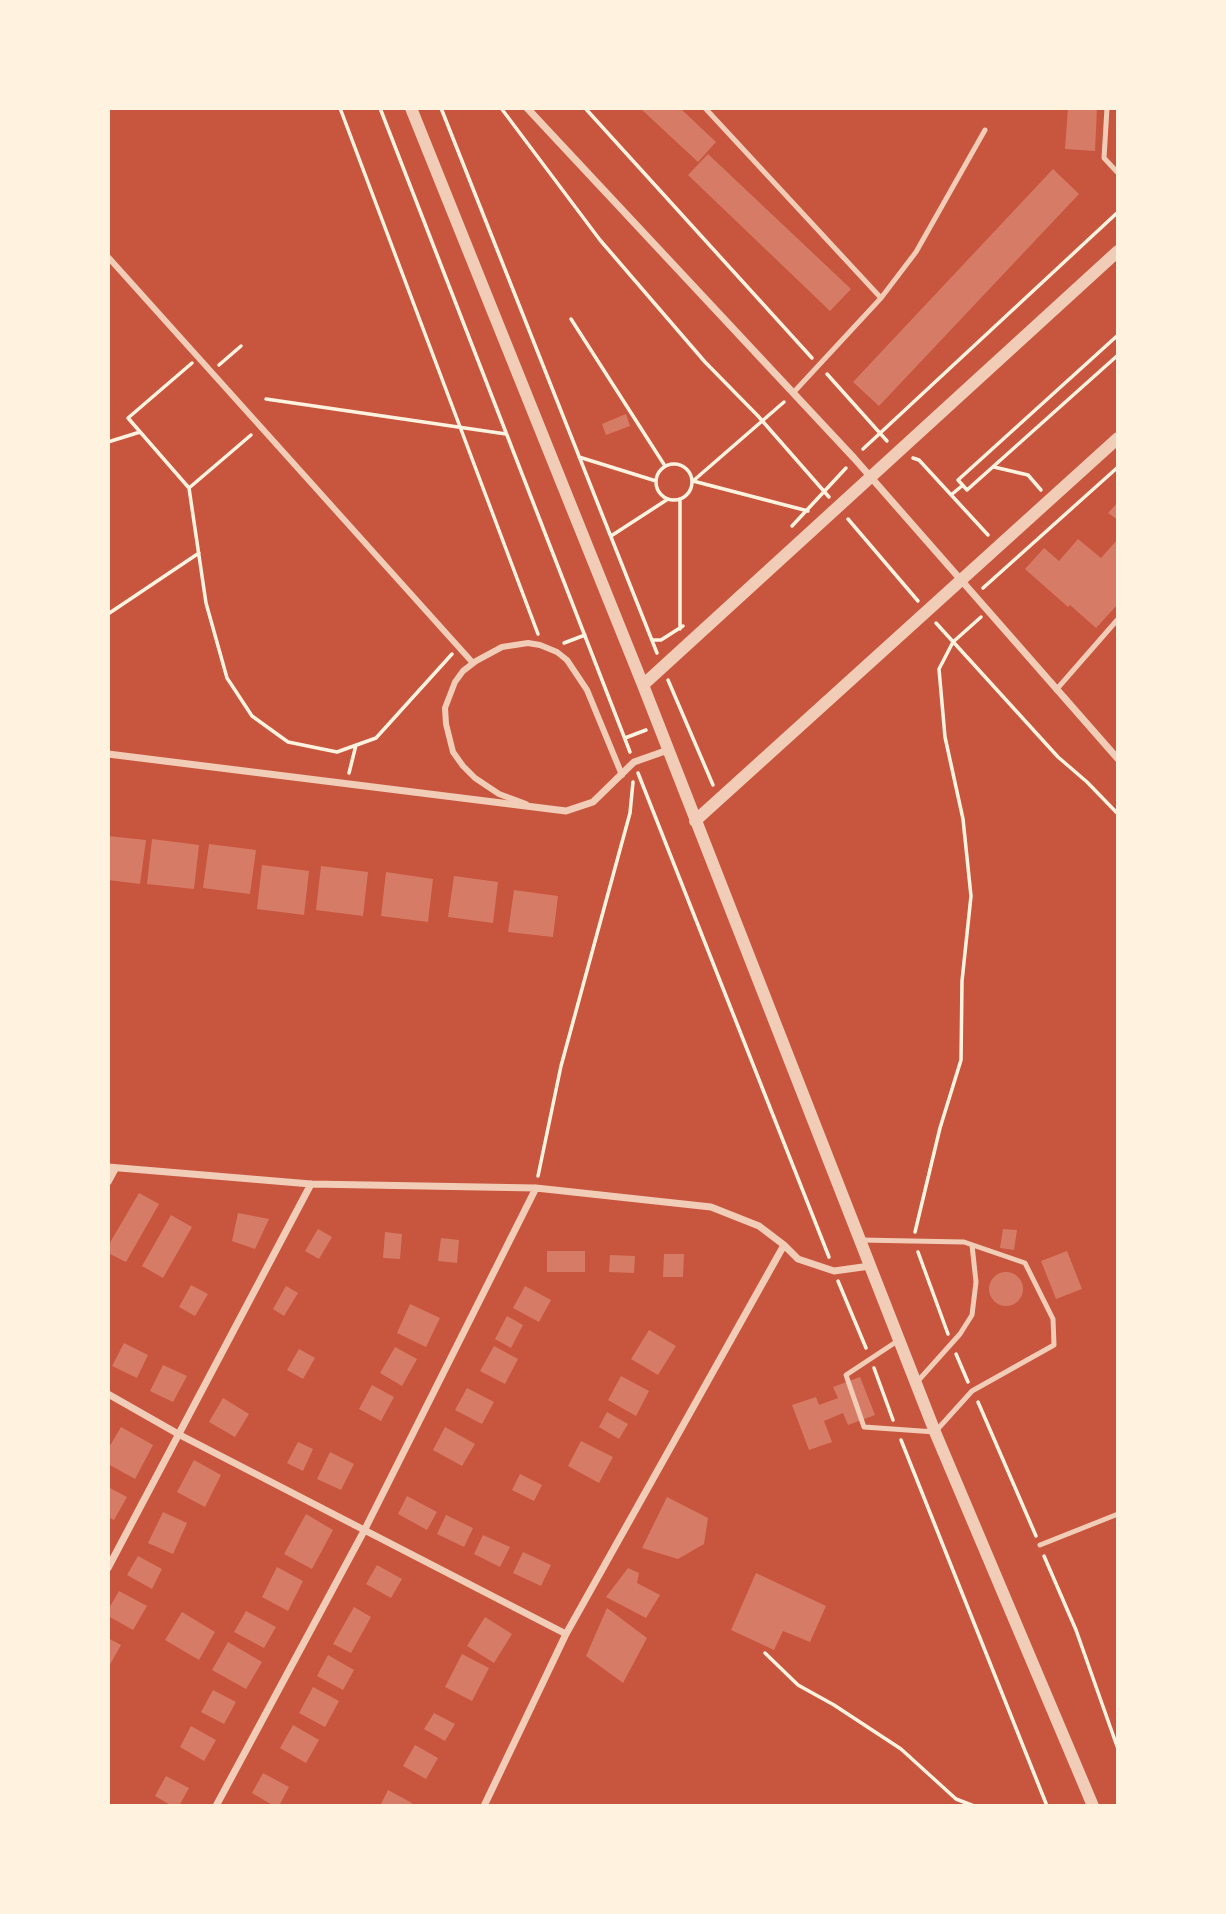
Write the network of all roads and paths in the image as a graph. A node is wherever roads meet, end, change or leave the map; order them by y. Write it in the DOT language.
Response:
graph roads {
  1 [pos="340,108"];
  2 [pos="380,108"];
  3 [pos="411,108"];
  4 [pos="441,108"];
  5 [pos="501,108"];
  6 [pos="527,108"];
  7 [pos="585,108"];
  8 [pos="705,108"];
  9 [pos="1107,108"];
  10 [pos="985,130"];
  11 [pos="1118,173"];
  12 [pos="1118,212"];
  13 [pos="1118,251"];
  14 [pos="108,257"];
  15 [pos="881,298"];
  16 [pos="570,319"];
  17 [pos="1118,335"];
  18 [pos="241,346"];
  19 [pos="1118,355"];
  20 [pos="199,358"];
  21 [pos="820,366"];
  22 [pos="211,371"];
  23 [pos="793,393"];
  24 [pos="266,399"];
  25 [pos="762,421"];
  26 [pos="260,426"];
  27 [pos="461,427"];
  28 [pos="140,432"];
  29 [pos="506,434"];
  30 [pos="880,434"];
  31 [pos="1118,438"];
  32 [pos="108,442"];
  33 [pos="897,453"];
  34 [pos="579,457"];
  35 [pos="854,458"];
  36 [pos="665,466"];
  37 [pos="993,467"];
  38 [pos="1118,467"];
  39 [pos="870,478"];
  40 [pos="656,481"];
  41 [pos="693,481"];
  42 [pos="962,485"];
  43 [pos="189,488"];
  44 [pos="824,492"];
  45 [pos="951,496"];
  46 [pos="668,499"];
  47 [pos="680,499"];
  48 [pos="1050,499"];
  49 [pos="838,507"];
  50 [pos="808,511"];
  51 [pos="1064,515"];
  52 [pos="790,528"];
  53 [pos="988,535"];
  54 [pos="611,536"];
  55 [pos="199,553"];
  56 [pos="972,570"];
  57 [pos="961,580"];
  58 [pos="988,611"];
  59 [pos="927,613"];
  60 [pos="108,614"];
  61 [pos="1118,619"];
  62 [pos="686,624"];
  63 [pos="680,629"];
  64 [pos="652,640"];
  65 [pos="953,642"];
  66 [pos="459,646"];
  67 [pos="542,646"];
  68 [pos="473,663"];
  69 [pos="663,668"];
  70 [pos="643,685"];
  71 [pos="1056,690"];
  72 [pos="356,745"];
  73 [pos="668,750"];
  74 [pos="108,754"];
  75 [pos="1118,759"];
  76 [pos="634,762"];
  77 [pos="622,775"];
  78 [pos="346,784"];
  79 [pos="719,800"];
  80 [pos="539,808"];
  81 [pos="1118,814"];
  82 [pos="695,821"];
  83 [pos="112,1168"];
  84 [pos="108,1182"];
  85 [pos="311,1184"];
  86 [pos="536,1188"];
  87 [pos="914,1239"];
  88 [pos="860,1240"];
  89 [pos="784,1245"];
  90 [pos="972,1245"];
  91 [pos="870,1266"];
  92 [pos="834,1271"];
  93 [pos="899,1340"];
  94 [pos="951,1344"];
  95 [pos="871,1360"];
  96 [pos="916,1383"];
  97 [pos="972,1391"];
  98 [pos="108,1394"];
  99 [pos="897,1429"];
  100 [pos="935,1432"];
  101 [pos="180,1435"];
  102 [pos="1118,1514"];
  103 [pos="364,1531"];
  104 [pos="1040,1545"];
  105 [pos="108,1568"];
  106 [pos="566,1634"];
  107 [pos="765,1653"];
  108 [pos="1118,1749"];
  109 [pos="216,1805"];
  110 [pos="484,1805"];
  111 [pos="974,1805"];
  112 [pos="1047,1805"];
  113 [pos="1093,1805"];
  1 -- 27 [label="path"];
  2 -- 29 [label="path"];
  3 -- 70 [label="street"];
  4 -- 34 [label="path"];
  5 -- 25 [label="path"];
  6 -- 23 [label="street"];
  7 -- 21 [label="path"];
  8 -- 15 [label="lane"];
  9 -- 11 [label="lane"];
  10 -- 15 [label="lane"];
  12 -- 30 [label="path"];
  13 -- 33 [label="street"];
  14 -- 20 [label="street"];
  15 -- 21 [label="lane"];
  16 -- 36 [label="path"];
  17 -- 42 [label="path"];
  18 -- 22 [label="path"];
  19 -- 37 [label="path"];
  20 -- 22 [label="street"];
  20 -- 28 [label="path"];
  21 -- 23 [label="lane"];
  21 -- 30 [label="path"];
  22 -- 26 [label="street"];
  23 -- 25 [label="path"];
  23 -- 35 [label="street"];
  24 -- 27 [label="path"];
  25 -- 41 [label="path"];
  25 -- 44 [label="path"];
  26 -- 43 [label="path"];
  26 -- 66 [label="street"];
  27 -- 29 [label="path"];
  27 -- 67 [label="path"];
  28 -- 32 [label="path"];
  28 -- 43 [label="path"];
  29 -- 76 [label="path"];
  30 -- 33 [label="path"];
  30 -- 35 [label="path"];
  31 -- 48 [label="street"];
  33 -- 39 [label="street"];
  33 -- 45 [label="path"];
  34 -- 40 [label="path"];
  34 -- 54 [label="path"];
  35 -- 39 [label="street"];
  35 -- 44 [label="path"];
  36 -- 40 [label="path"];
  36 -- 41 [label="path"];
  37 -- 42 [label="path"];
  37 -- 48 [label="path"];
  38 -- 51 [label="path"];
  39 -- 49 [label="street"];
  39 -- 57 [label="street"];
  40 -- 46 [label="path"];
  41 -- 47 [label="path"];
  41 -- 50 [label="path"];
  42 -- 45 [label="path"];
  43 -- 55 [label="path"];
  44 -- 49 [label="path"];
  44 -- 50 [label="path"];
  45 -- 53 [label="path"];
  46 -- 47 [label="path"];
  46 -- 54 [label="path"];
  47 -- 63 [label="path"];
  48 -- 51 [label="path"];
  48 -- 56 [label="street"];
  49 -- 59 [label="path"];
  49 -- 69 [label="street"];
  50 -- 52 [label="path"];
  51 -- 56 [label="path"];
  54 -- 64 [label="path"];
  55 -- 60 [label="path"];
  55 -- 72 [label="path"];
  56 -- 57 [label="street"];
  57 -- 58 [label="street"];
  57 -- 59 [label="street"];
  58 -- 65 [label="path"];
  58 -- 71 [label="street"];
  59 -- 65 [label="path"];
  59 -- 79 [label="street"];
  61 -- 71 [label="lane"];
  62 -- 63 [label="path"];
  63 -- 64 [label="path"];
  64 -- 69 [label="path"];
  65 -- 81 [label="path"];
  65 -- 87 [label="path"];
  66 -- 68 [label="street"];
  66 -- 72 [label="path"];
  67 -- 68 [label="street"];
  67 -- 77 [label="street"];
  68 -- 80 [label="street"];
  69 -- 70 [label="street"];
  69 -- 79 [label="path"];
  70 -- 73 [label="street"];
  71 -- 75 [label="street"];
  72 -- 78 [label="path"];
  73 -- 76 [label="street"];
  73 -- 82 [label="street"];
  74 -- 78 [label="street"];
  76 -- 77 [label="street"];
  76 -- 86 [label="path"];
  76 -- 92 [label="path"];
  77 -- 80 [label="street"];
  78 -- 80 [label="street"];
  79 -- 82 [label="street"];
  82 -- 88 [label="street"];
  83 -- 84 [label="street"];
  83 -- 85 [label="street"];
  85 -- 86 [label="street"];
  85 -- 101 [label="street"];
  86 -- 89 [label="street"];
  86 -- 103 [label="street"];
  87 -- 88 [label="lane"];
  87 -- 90 [label="lane"];
  87 -- 94 [label="path"];
  88 -- 91 [label="street"];
  89 -- 92 [label="street"];
  89 -- 106 [label="street"];
  90 -- 94 [label="lane"];
  90 -- 97 [label="lane"];
  91 -- 92 [label="street"];
  91 -- 93 [label="street"];
  92 -- 95 [label="path"];
  93 -- 95 [label="lane"];
  93 -- 96 [label="street"];
  94 -- 96 [label="lane"];
  94 -- 97 [label="path"];
  95 -- 99 [label="path"];
  95 -- 99 [label="lane"];
  96 -- 100 [label="street"];
  97 -- 100 [label="lane"];
  97 -- 104 [label="path"];
  98 -- 101 [label="street"];
  99 -- 100 [label="lane"];
  99 -- 112 [label="path"];
  100 -- 113 [label="street"];
  101 -- 103 [label="street"];
  101 -- 105 [label="street"];
  102 -- 104 [label="lane"];
  103 -- 106 [label="street"];
  103 -- 109 [label="street"];
  104 -- 108 [label="path"];
  106 -- 110 [label="street"];
  107 -- 111 [label="path"];
}
